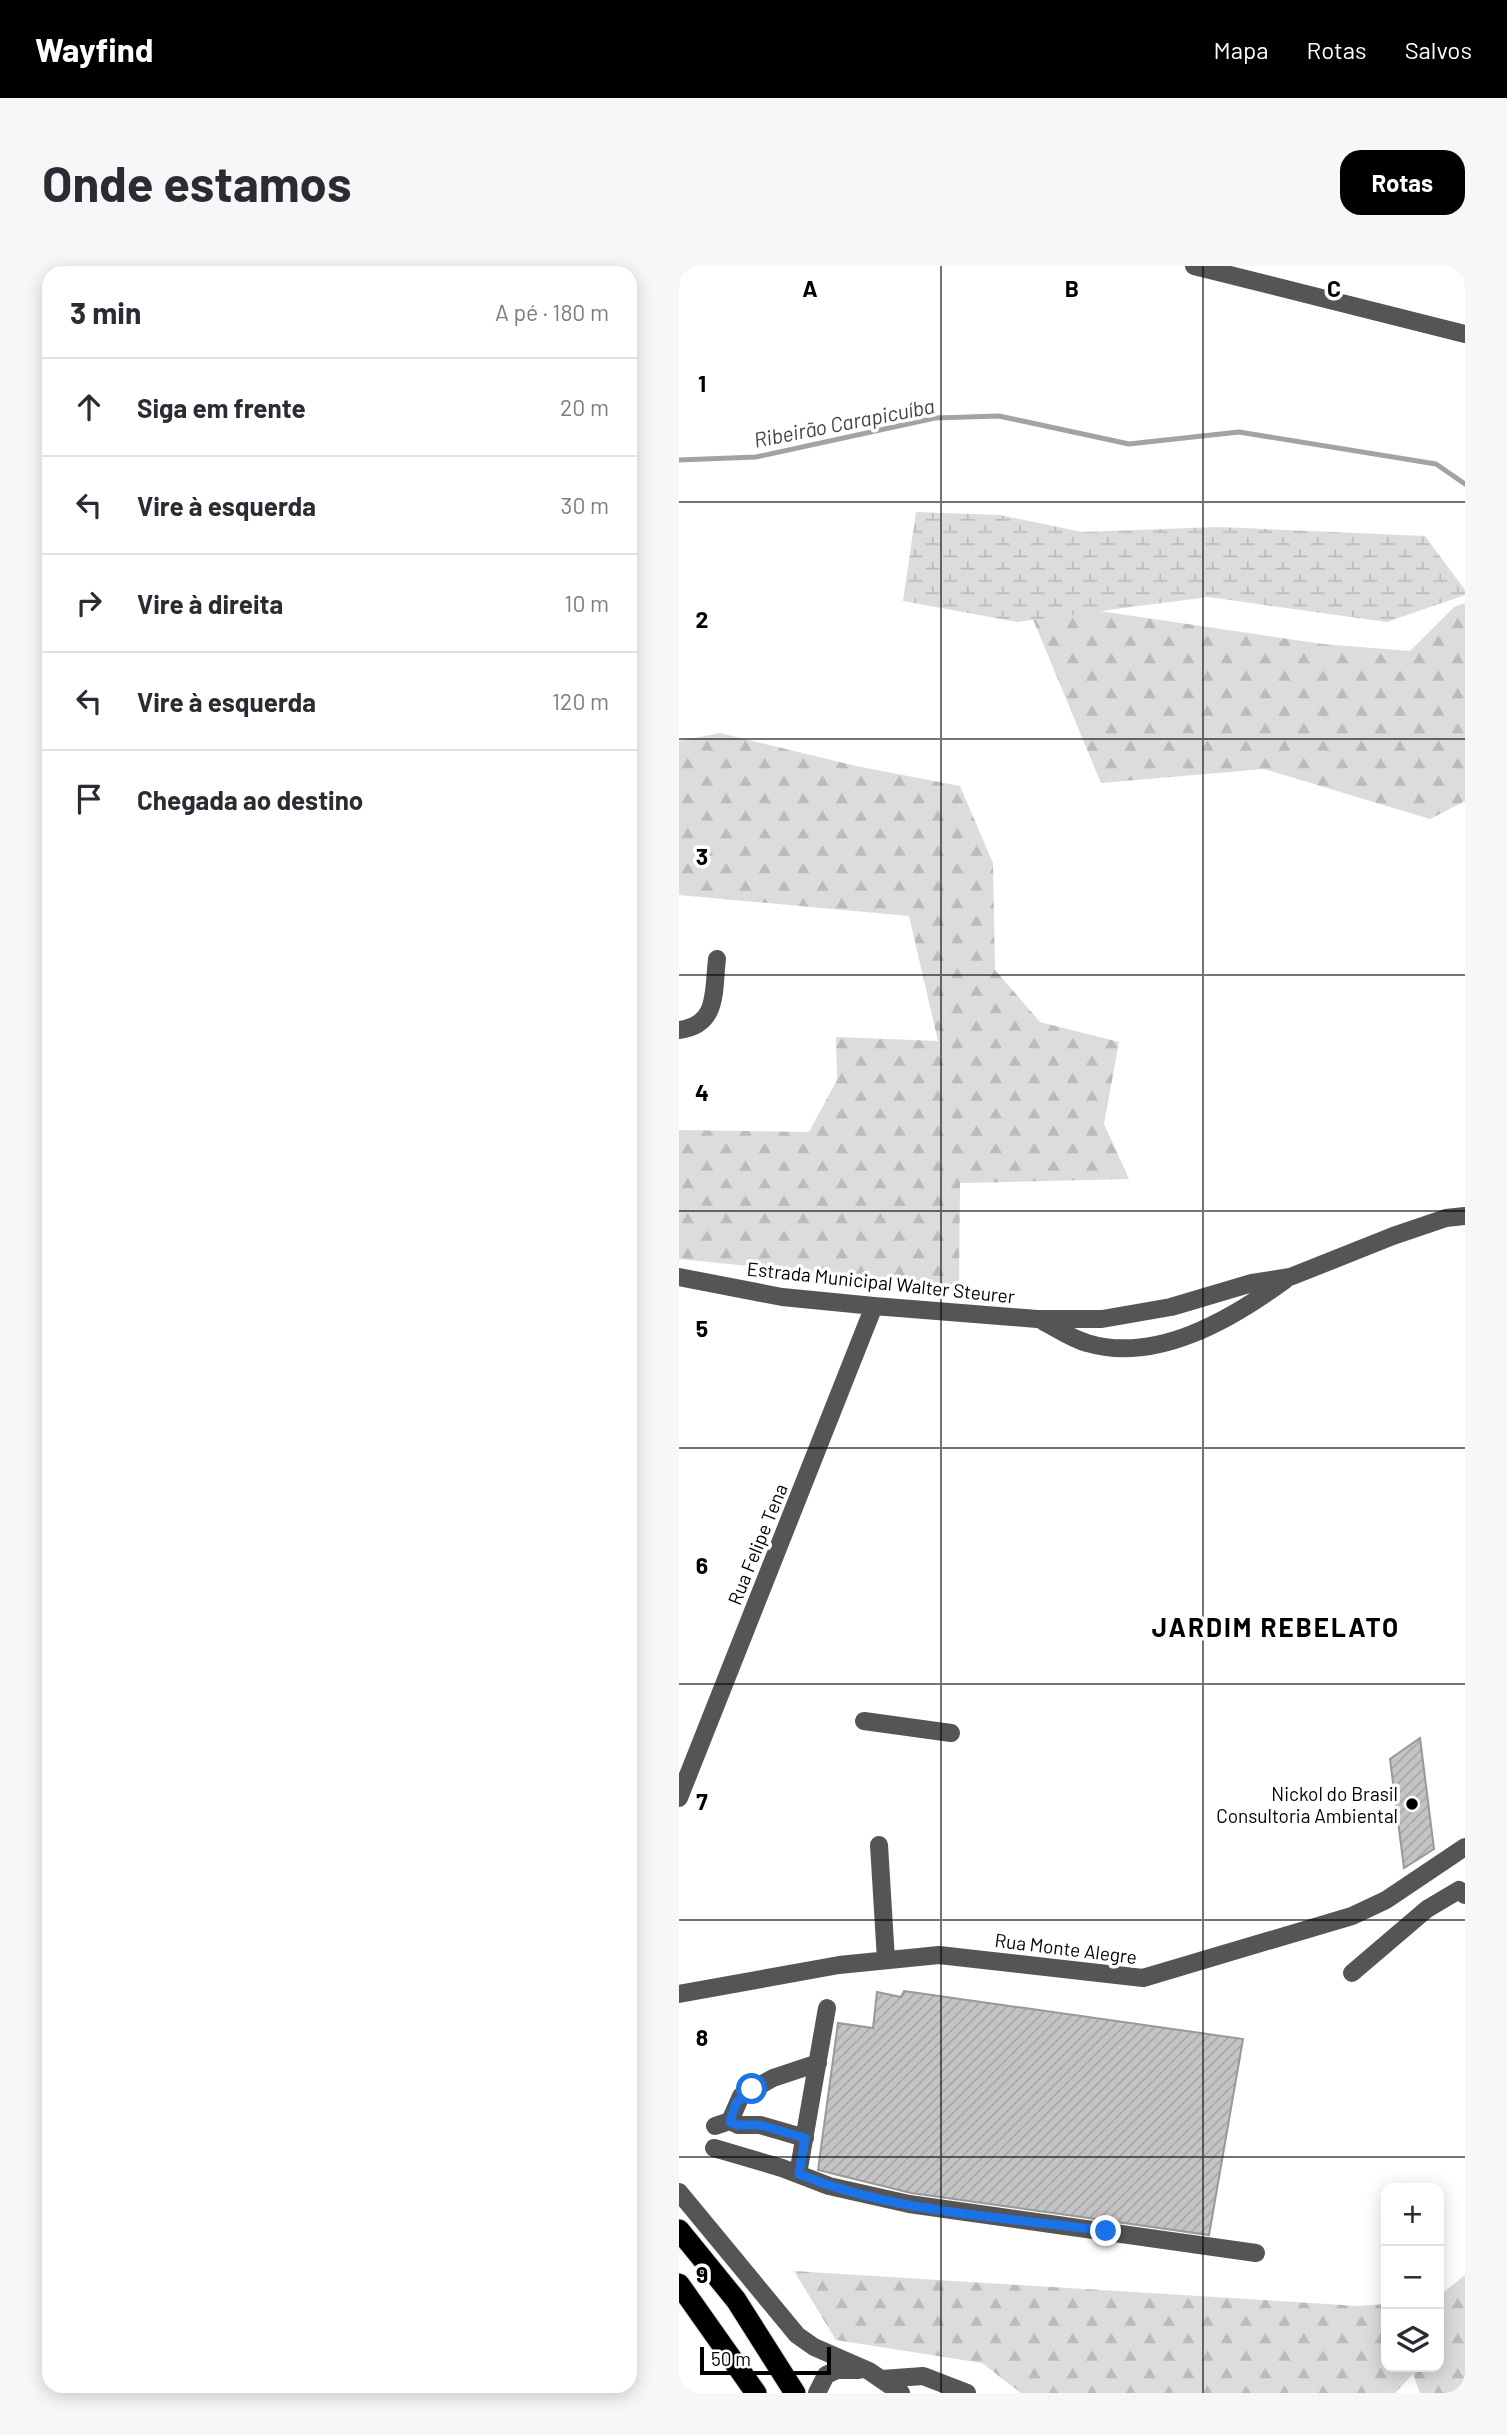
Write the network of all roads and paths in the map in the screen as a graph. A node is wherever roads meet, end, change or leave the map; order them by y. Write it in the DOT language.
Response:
graph roads {
  1 [pos="1194,266"];
  2 [pos="1465,334"];
  3 [pos="717,959"];
  4 [pos="679,1030"];
  5 [pos="1465,1216"];
  6 [pos="679,1276"];
  7 [pos="1290,1277"];
  8 [pos="874,1306"];
  9 [pos="1037,1319"];
  10 [pos="864,1721"];
  11 [pos="951,1734"];
  12 [pos="679,1798"];
  13 [pos="879,1845"];
  14 [pos="1465,1847"];
  15 [pos="1465,1895"];
  16 [pos="886,1960"];
  17 [pos="1352,1973"];
  18 [pos="679,1994"];
  19 [pos="827,2008"];
  20 [pos="818,2063"];
  21 [pos="805,2138"];
  22 [pos="714,2148"];
  23 [pos="799,2174"];
  24 [pos="679,2192"];
  25 [pos="679,2230"];
  26 [pos="1256,2253"];
  27 [pos="679,2284"];
  28 [pos="876,2375"];
  29 [pos="756,2393"];
  30 [pos="795,2393"];
  31 [pos="817,2393"];
  32 [pos="901,2393"];
  33 [pos="967,2393"];
  1 -- 2 [label="street"];
  3 -- 4 [label="street"];
  5 -- 7 [label="street, Estrada Municipal Walter Steurer"];
  6 -- 8 [label="street, Estrada Municipal Walter Steurer"];
  7 -- 9 [label="street, Estrada Municipal Walter Steurer"];
  7 -- 9 [label="street, Estrada Municipal Walter Steurer"];
  8 -- 9 [label="street, Estrada Municipal Walter Steurer"];
  8 -- 12 [label="street, Rua Felipe Tena"];
  10 -- 11 [label="street"];
  13 -- 16 [label="street"];
  14 -- 16 [label="street, Rua Monte Alegre"];
  15 -- 17 [label="street"];
  16 -- 18 [label="street, Rua Monte Alegre"];
  19 -- 20 [label="street"];
  20 -- 21 [label="street"];
  20 -- 21 [label="street"];
  21 -- 23 [label="street"];
  22 -- 23 [label="street"];
  23 -- 26 [label="street"];
  24 -- 28 [label="street"];
  25 -- 30 [label="highway"];
  27 -- 29 [label="highway"];
  28 -- 31 [label="street"];
  28 -- 32 [label="street"];
  28 -- 33 [label="street"];
}
